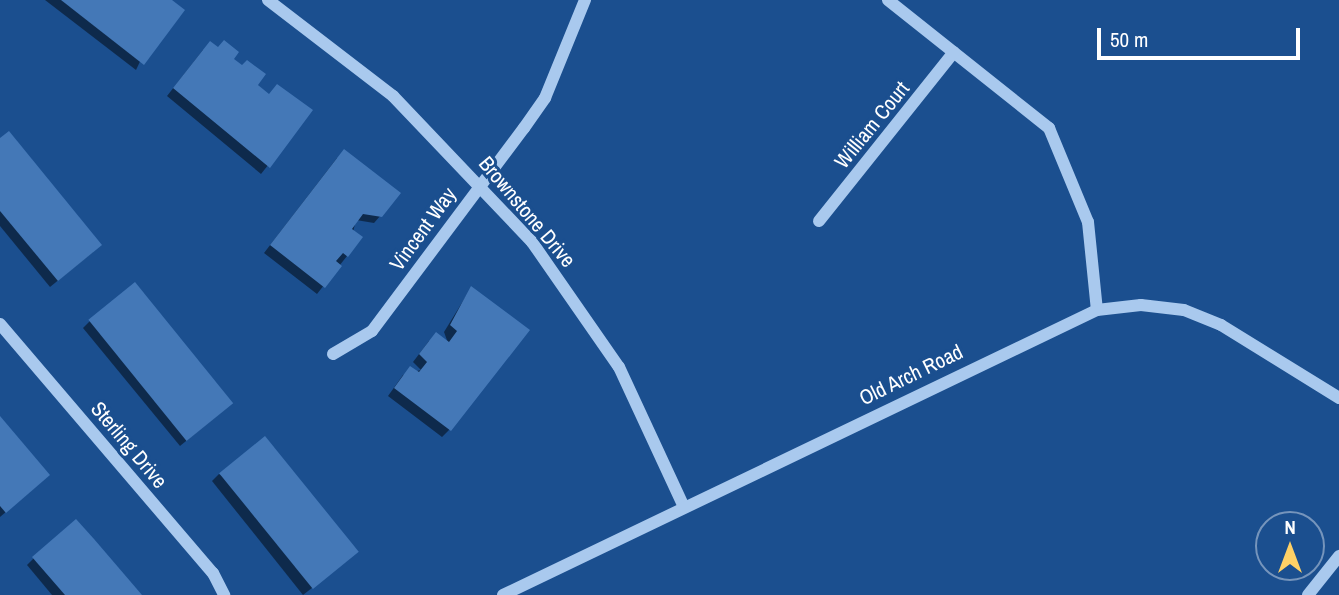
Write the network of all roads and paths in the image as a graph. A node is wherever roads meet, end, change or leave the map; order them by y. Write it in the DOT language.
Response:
graph roads {
  1 [pos="268,0"];
  2 [pos="585,0"];
  3 [pos="888,0"];
  4 [pos="954,52"];
  5 [pos="480,183"];
  6 [pos="819,221"];
  7 [pos="1097,310"];
  8 [pos="0,324"];
  9 [pos="333,354"];
  10 [pos="1339,398"];
  11 [pos="684,507"];
  12 [pos="1339,556"];
  13 [pos="224,595"];
  14 [pos="503,595"];
  15 [pos="1308,595"];
  1 -- 5 [label="street, Brownstone Drive"];
  2 -- 5 [label="street, Vincent Way"];
  3 -- 4 [label="street"];
  4 -- 6 [label="street, William Court"];
  4 -- 7 [label="street"];
  5 -- 9 [label="street, Vincent Way"];
  5 -- 11 [label="street, Brownstone Drive"];
  7 -- 10 [label="street, Old Arch Road"];
  7 -- 11 [label="street, Old Arch Road"];
  8 -- 13 [label="street, Sterling Drive"];
  11 -- 14 [label="street, Old Arch Road"];
  12 -- 15 [label="street"];
}
